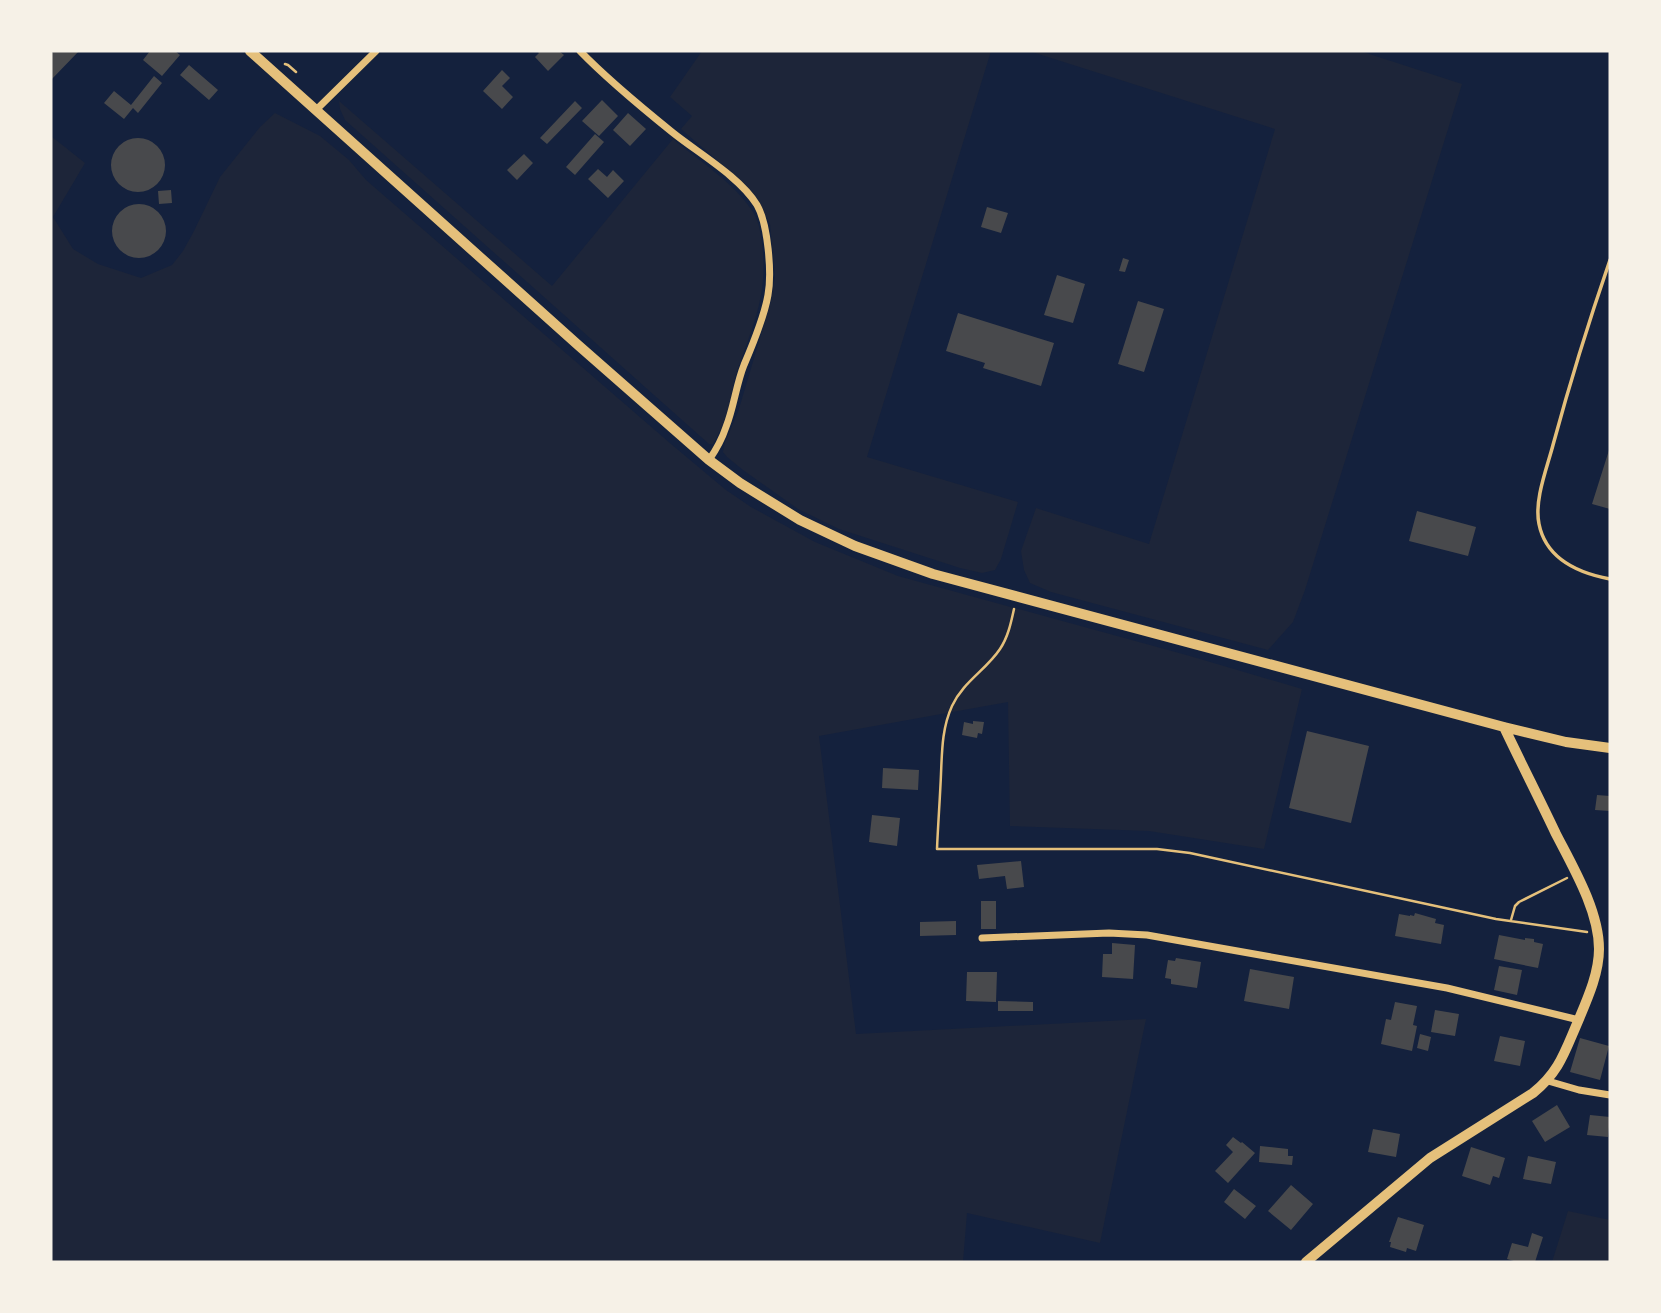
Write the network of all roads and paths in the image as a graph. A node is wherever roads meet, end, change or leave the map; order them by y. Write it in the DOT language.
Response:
graph roads {
  1 [pos="250,51"];
  2 [pos="376,51"];
  3 [pos="580,51"];
  4 [pos="316,110"];
  5 [pos="1610,260"];
  6 [pos="709,460"];
  7 [pos="1610,579"];
  8 [pos="1017,597"];
  9 [pos="1504,727"];
  10 [pos="1610,748"];
  11 [pos="1576,873"];
  12 [pos="1511,921"];
  13 [pos="1597,933"];
  14 [pos="982,938"];
  15 [pos="1579,1020"];
  16 [pos="1548,1081"];
  17 [pos="1610,1095"];
  18 [pos="1306,1262"];
  1 -- 4 [label="street"];
  2 -- 4 [label="street"];
  3 -- 6 [label="street"];
  4 -- 6 [label="street"];
  5 -- 7 [label="lane"];
  6 -- 8 [label="street"];
  8 -- 9 [label="street"];
  8 -- 12 [label="path"];
  9 -- 10 [label="street"];
  9 -- 11 [label="street"];
  11 -- 12 [label="path"];
  11 -- 13 [label="street"];
  12 -- 13 [label="path"];
  13 -- 15 [label="street"];
  14 -- 15 [label="street"];
  15 -- 16 [label="street"];
  16 -- 17 [label="street"];
  16 -- 18 [label="street"];
}
